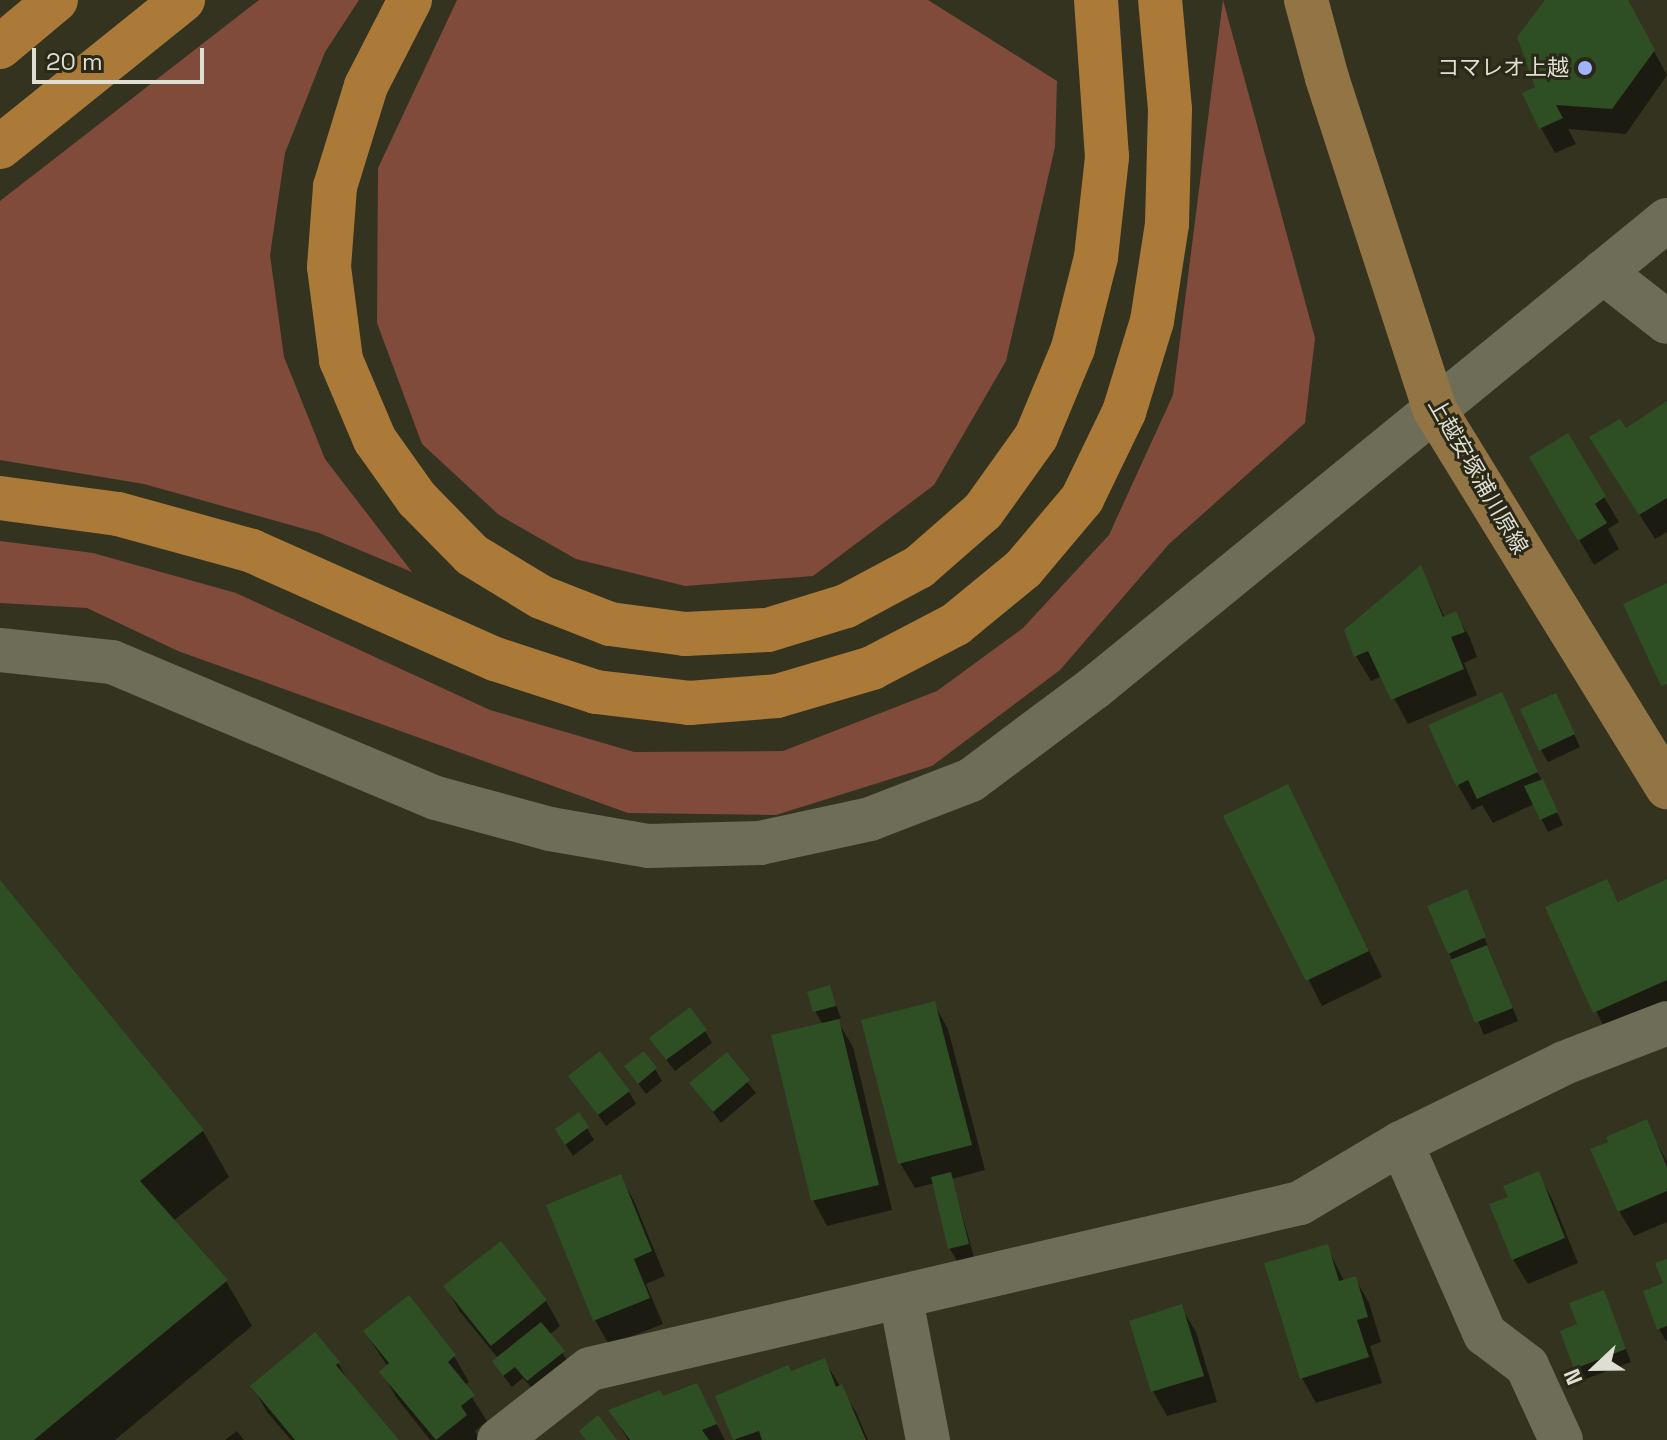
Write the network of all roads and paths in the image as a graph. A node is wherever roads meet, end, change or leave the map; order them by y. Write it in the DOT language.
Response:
graph roads {
  1 [pos="56,0"];
  2 [pos="183,0"];
  3 [pos="410,0"];
  4 [pos="1096,0"];
  5 [pos="1160,0"];
  6 [pos="1306,0"];
  7 [pos="0,47"];
  8 [pos="0,147"];
  9 [pos="1667,220"];
  10 [pos="1603,272"];
  11 [pos="1667,322"];
  12 [pos="1435,410"];
  13 [pos="0,498"];
  14 [pos="0,650"];
  15 [pos="1667,787"];
  16 [pos="1667,1023"];
  17 [pos="1401,1143"];
  18 [pos="901,1299"];
  19 [pos="499,1440"];
  20 [pos="928,1440"];
  21 [pos="1561,1440"];
  1 -- 7 [label="highway"];
  2 -- 8 [label="highway"];
  3 -- 4 [label="highway"];
  5 -- 13 [label="highway"];
  6 -- 12 [label="main road, 上越安塚浦川原線"];
  9 -- 10 [label="street"];
  10 -- 11 [label="street"];
  10 -- 12 [label="street"];
  12 -- 14 [label="street"];
  12 -- 15 [label="main road, 上越安塚浦川原線"];
  16 -- 17 [label="street"];
  17 -- 18 [label="street"];
  17 -- 21 [label="street"];
  18 -- 19 [label="street"];
  18 -- 20 [label="street"];
}
